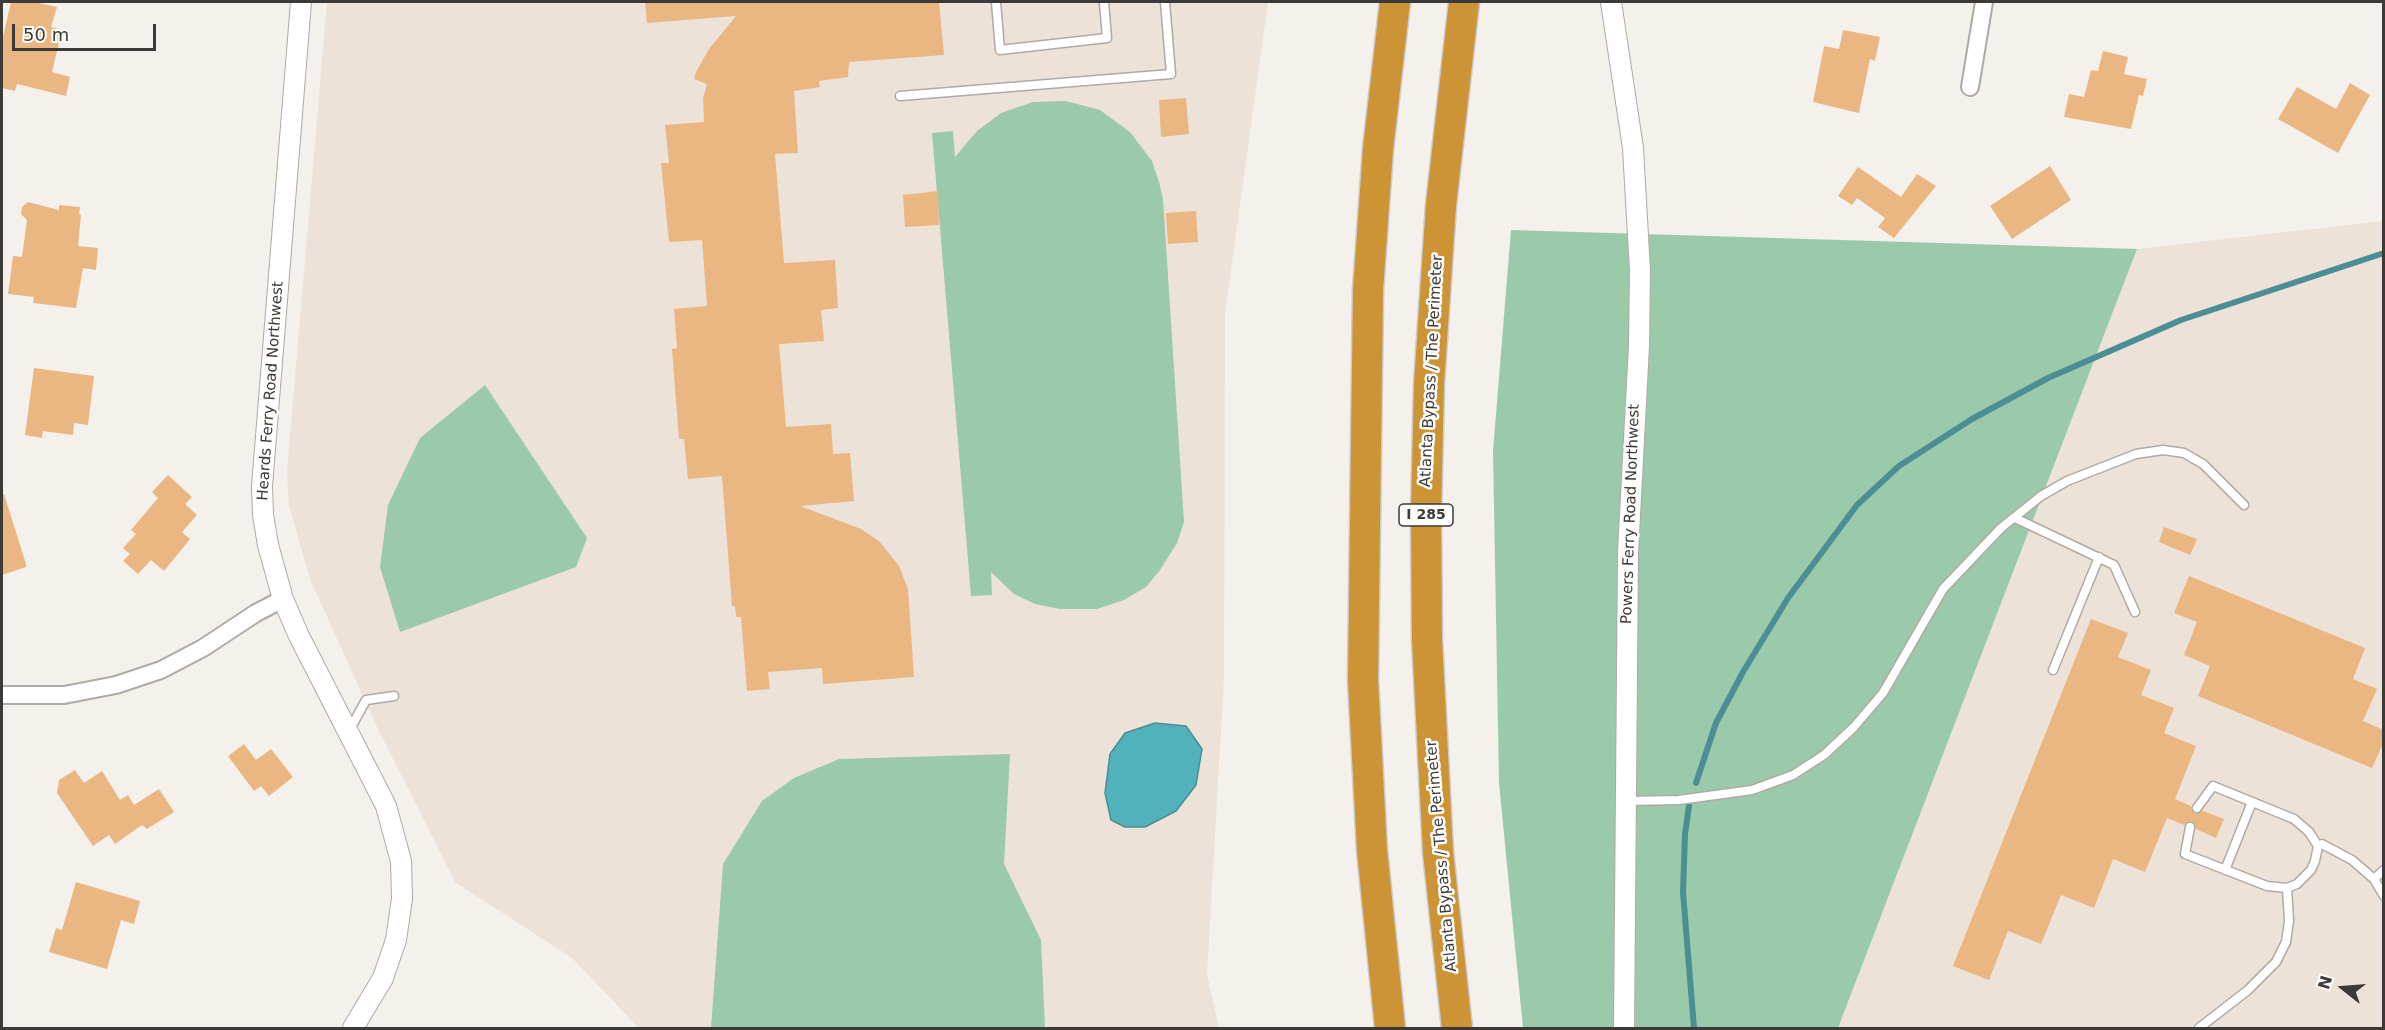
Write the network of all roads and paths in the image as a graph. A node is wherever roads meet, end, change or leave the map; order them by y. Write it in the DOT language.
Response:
graph roads {
  1 [pos="301,2"];
  2 [pos="996,2"];
  3 [pos="1104,2"];
  4 [pos="1165,2"];
  5 [pos="1395,2"];
  6 [pos="1464,2"];
  7 [pos="1611,2"];
  8 [pos="1984,2"];
  9 [pos="1970,87"];
  10 [pos="900,96"];
  11 [pos="2244,505"];
  12 [pos="2014,518"];
  13 [pos="2099,557"];
  14 [pos="283,599"];
  15 [pos="2135,612"];
  16 [pos="2053,670"];
  17 [pos="2,695"];
  18 [pos="394,696"];
  19 [pos="349,731"];
  20 [pos="1625,801"];
  21 [pos="2252,802"];
  22 [pos="2197,808"];
  23 [pos="2190,827"];
  24 [pos="2318,846"];
  25 [pos="2225,870"];
  26 [pos="2384,870"];
  27 [pos="2373,879"];
  28 [pos="2287,888"];
  29 [pos="2384,896"];
  30 [pos="353,1029"];
  31 [pos="1390,1029"];
  32 [pos="1457,1029"];
  33 [pos="1624,1029"];
  34 [pos="2199,1029"];
  1 -- 14 [label="street, Heards Ferry Road Northwest"];
  2 -- 3 [label="lane"];
  4 -- 10 [label="lane"];
  5 -- 31 [label="highway"];
  6 -- 32 [label="highway, Atlanta Bypass / The Perimeter / I 285"];
  7 -- 20 [label="street, Powers Ferry Road Northwest"];
  8 -- 9 [label="street"];
  11 -- 12 [label="lane"];
  12 -- 13 [label="lane"];
  12 -- 20 [label="lane"];
  13 -- 15 [label="lane"];
  13 -- 16 [label="lane"];
  14 -- 17 [label="street"];
  14 -- 19 [label="street, Heards Ferry Road Northwest"];
  18 -- 19 [label="lane"];
  19 -- 30 [label="street, Heards Ferry Road Northwest"];
  20 -- 33 [label="street, Powers Ferry Road Northwest"];
  21 -- 22 [label="lane"];
  21 -- 24 [label="lane"];
  21 -- 25 [label="lane"];
  23 -- 25 [label="lane"];
  24 -- 27 [label="lane"];
  24 -- 28 [label="lane"];
  25 -- 28 [label="lane"];
  26 -- 27 [label="lane"];
  27 -- 29 [label="lane"];
  28 -- 34 [label="lane"];
}
